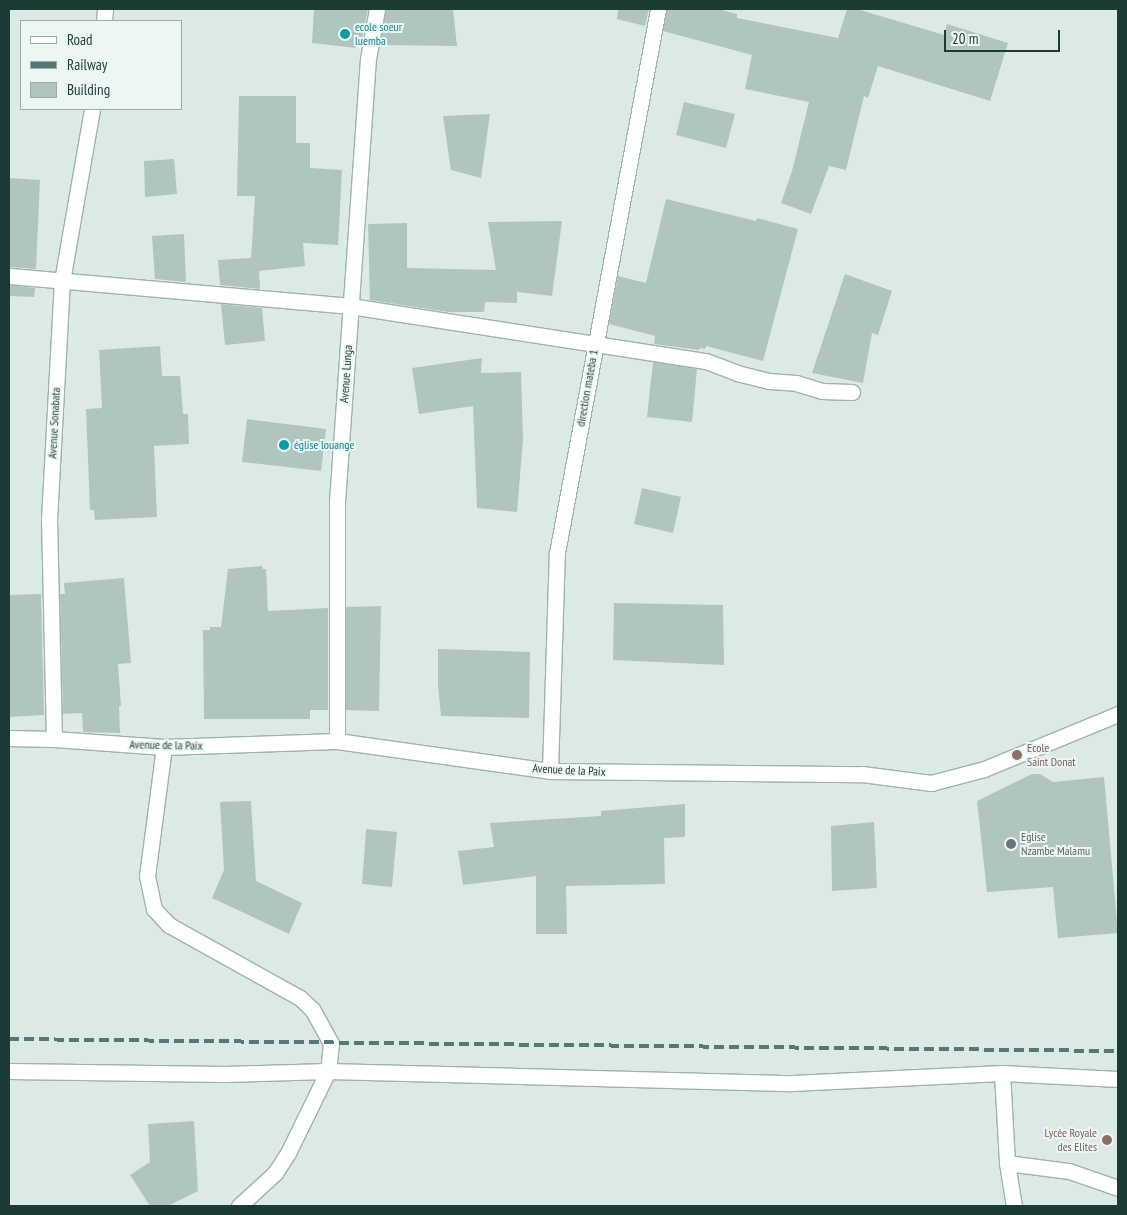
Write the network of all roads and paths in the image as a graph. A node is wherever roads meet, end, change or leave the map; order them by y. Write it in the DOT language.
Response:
graph roads {
  1 [pos="377,9"];
  2 [pos="658,9"];
  3 [pos="92,110"];
  4 [pos="9,276"];
  5 [pos="62,281"];
  6 [pos="350,306"];
  7 [pos="595,345"];
  8 [pos="852,392"];
  9 [pos="1118,714"];
  10 [pos="9,738"];
  11 [pos="54,739"];
  12 [pos="337,742"];
  13 [pos="164,747"];
  14 [pos="550,771"];
  15 [pos="9,1071"];
  16 [pos="328,1071"];
  17 [pos="1002,1073"];
  18 [pos="1118,1079"];
  19 [pos="1007,1163"];
  20 [pos="1118,1188"];
  21 [pos="239,1206"];
  22 [pos="1014,1206"];
  1 -- 6 [label="street, Avenue Lunga"];
  2 -- 7 [label="street, direction mateba 1"];
  3 -- 5 [label="street, Avenue Sonabata"];
  4 -- 5 [label="street"];
  5 -- 6 [label="street"];
  5 -- 11 [label="street, Avenue Sonabata"];
  6 -- 7 [label="street"];
  6 -- 12 [label="street, Avenue Lunga"];
  7 -- 8 [label="street"];
  7 -- 14 [label="street, direction mateba 1"];
  9 -- 14 [label="street, Avenue de la Paix"];
  10 -- 11 [label="street, Avenue de la Paix"];
  11 -- 13 [label="street, Avenue de la Paix"];
  12 -- 13 [label="street, Avenue de la Paix"];
  12 -- 14 [label="street, Avenue de la Paix"];
  13 -- 16 [label="street"];
  15 -- 16 [label="street"];
  16 -- 17 [label="street"];
  16 -- 21 [label="street"];
  17 -- 18 [label="street"];
  17 -- 19 [label="street"];
  19 -- 20 [label="street"];
  19 -- 22 [label="street"];
}
